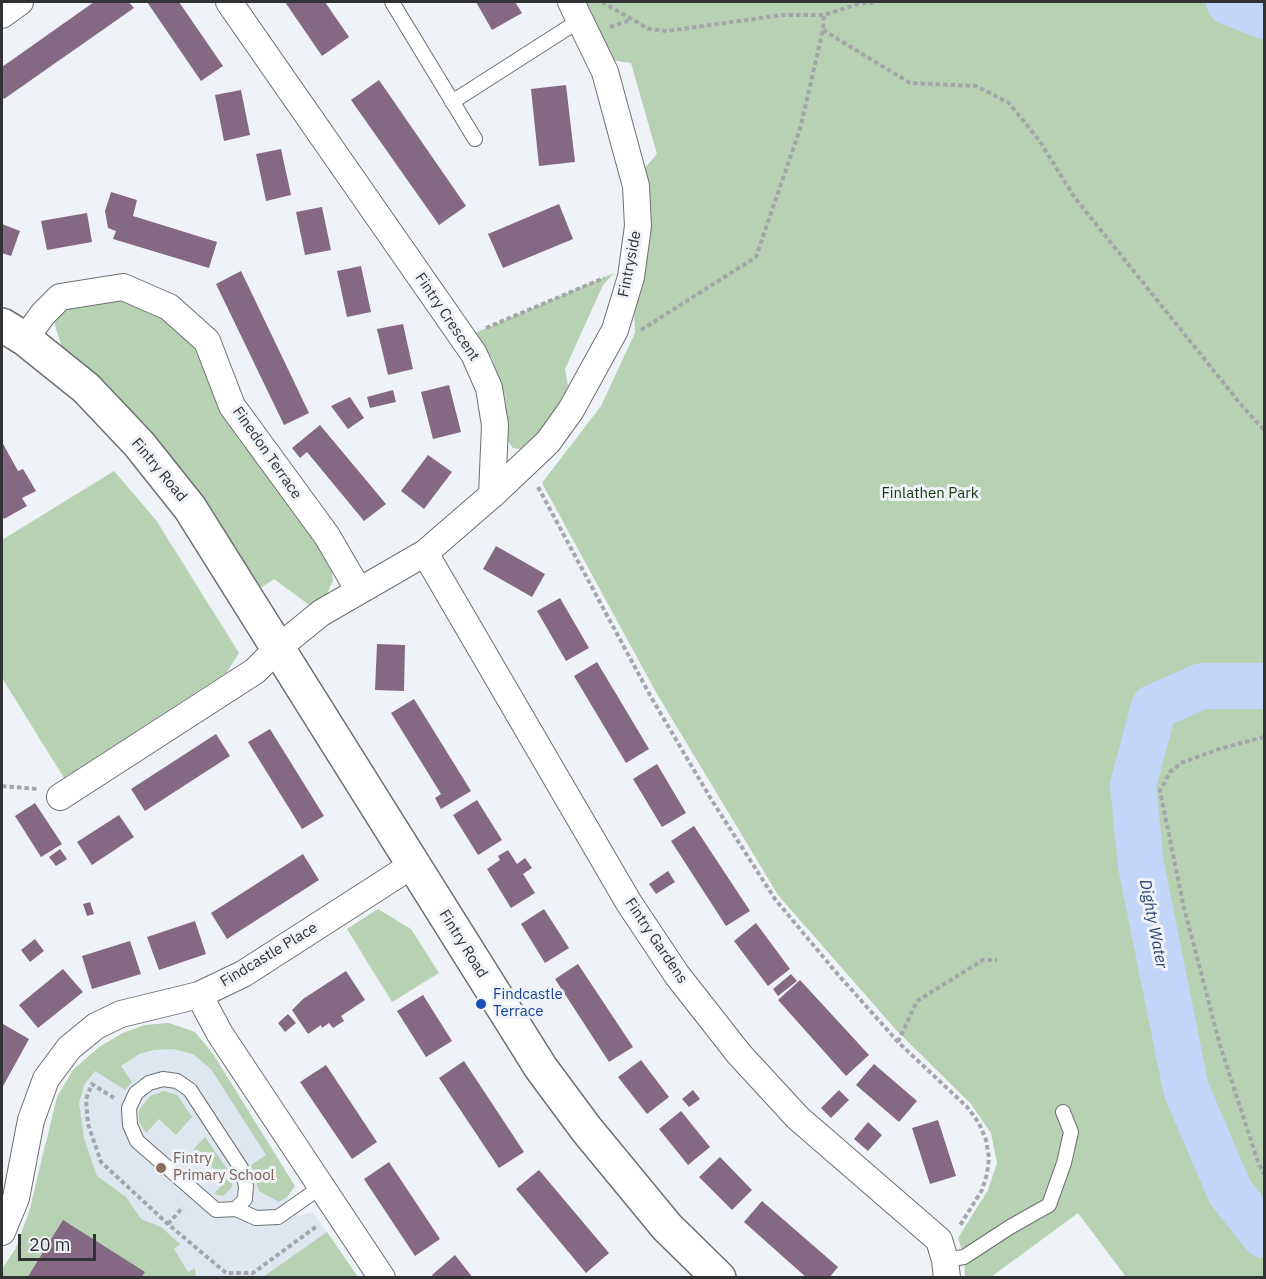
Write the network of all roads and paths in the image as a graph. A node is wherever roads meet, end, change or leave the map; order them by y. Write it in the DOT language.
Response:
graph roads {
  1 [pos="20,2"];
  2 [pos="229,2"];
  3 [pos="392,2"];
  4 [pos="602,2"];
  5 [pos="877,2"];
  6 [pos="575,11"];
  7 [pos="2,15"];
  8 [pos="824,15"];
  9 [pos="823,30"];
  10 [pos="452,102"];
  11 [pos="475,139"];
  12 [pos="631,277"];
  13 [pos="485,328"];
  14 [pos="615,330"];
  15 [pos="13,332"];
  16 [pos="1264,430"];
  17 [pos="524,465"];
  18 [pos="492,495"];
  19 [pos="425,553"];
  20 [pos="359,591"];
  21 [pos="278,648"];
  22 [pos="1264,737"];
  23 [pos="2,786"];
  24 [pos="60,797"];
  25 [pos="414,864"];
  26 [pos="997,960"];
  27 [pos="199,995"];
  28 [pos="898,1042"];
  29 [pos="1063,1112"];
  30 [pos="1264,1174"];
  31 [pos="321,1187"];
  32 [pos="236,1209"];
  33 [pos="2,1232"];
  34 [pos="951,1232"];
  35 [pos="946,1269"];
  36 [pos="382,1278"];
  37 [pos="719,1278"];
  1 -- 7 [label="street"];
  2 -- 18 [label="street, Fintry Crescent"];
  3 -- 10 [label="lane"];
  4 -- 8 [label="path"];
  5 -- 8 [label="path"];
  6 -- 10 [label="lane"];
  6 -- 12 [label="street, Fintryside"];
  8 -- 9 [label="path"];
  9 -- 14 [label="path"];
  9 -- 16 [label="path"];
  10 -- 11 [label="lane"];
  12 -- 13 [label="path"];
  12 -- 14 [label="street, Fintryside"];
  14 -- 17 [label="street, Fintryside"];
  15 -- 20 [label="street, Finedon Terrace"];
  15 -- 21 [label="street, Fintry Road"];
  17 -- 18 [label="street, Fintryside"];
  17 -- 28 [label="path"];
  18 -- 19 [label="street"];
  19 -- 20 [label="street"];
  19 -- 35 [label="street, Fintry Gardens"];
  20 -- 21 [label="street"];
  21 -- 24 [label="street"];
  21 -- 25 [label="street, Fintry Road"];
  22 -- 30 [label="path"];
  23 -- 24 [label="path"];
  25 -- 27 [label="street, Findcastle Place"];
  25 -- 37 [label="street, Fintry Road"];
  26 -- 28 [label="path"];
  27 -- 31 [label="street"];
  27 -- 33 [label="street, Findcastle Place"];
  28 -- 34 [label="path"];
  29 -- 35 [label="lane"];
  31 -- 32 [label="lane"];
  31 -- 36 [label="street"];
  32 -- 32 [label="lane"];
}
